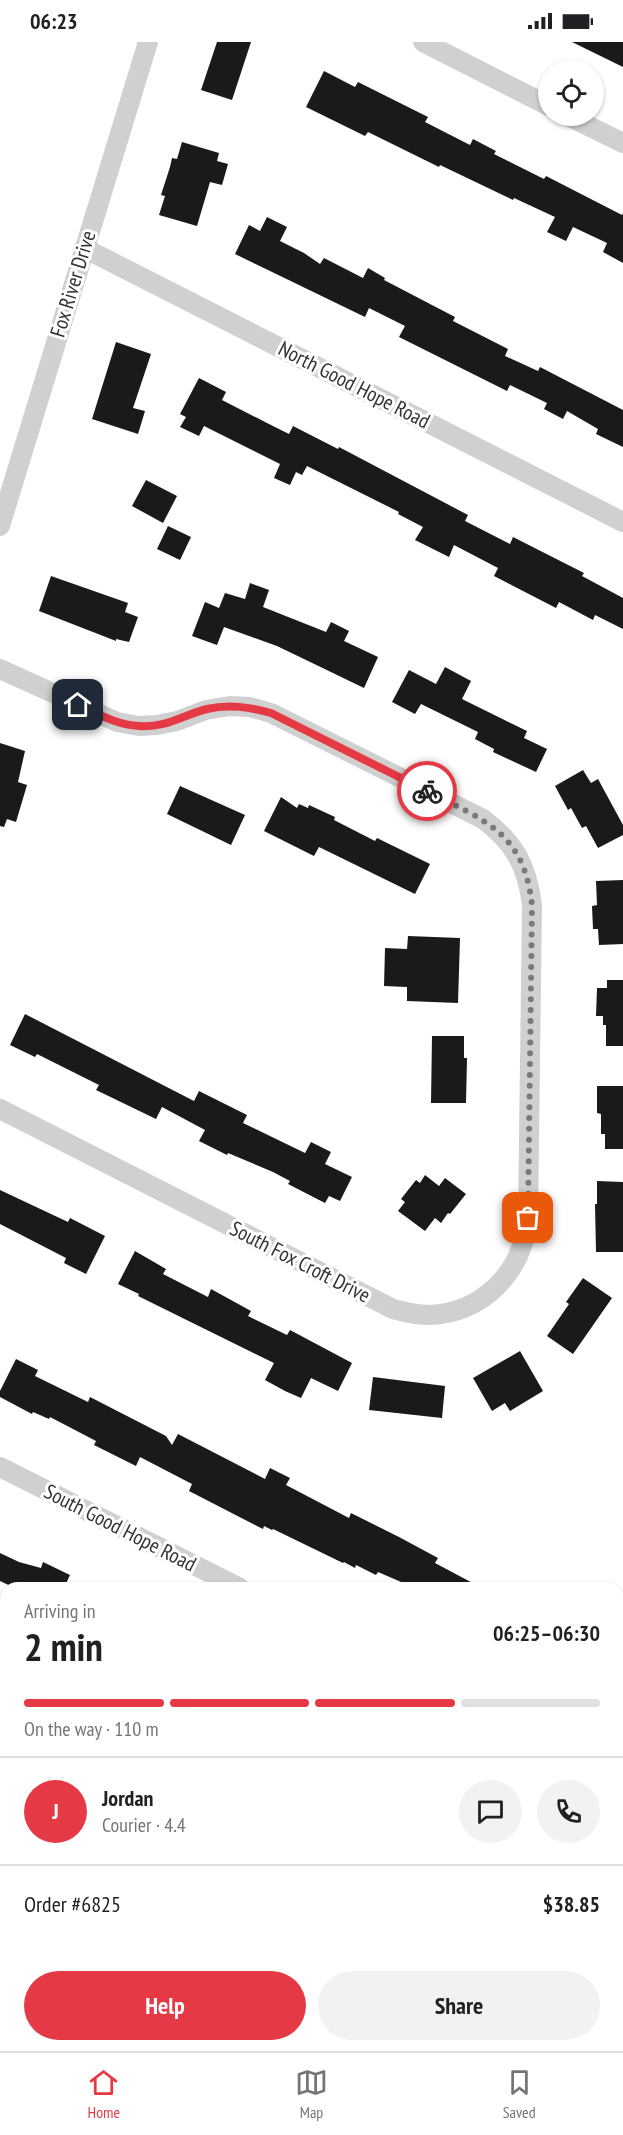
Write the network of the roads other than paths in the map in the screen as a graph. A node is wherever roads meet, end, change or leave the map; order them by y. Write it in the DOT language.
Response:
graph roads {
  1 [pos="148,42"];
  2 [pos="423,42"];
  3 [pos="538,100"];
  4 [pos="588,126"];
  5 [pos="623,143"];
  6 [pos="84,248"];
  7 [pos="623,522"];
  8 [pos="0,526"];
  9 [pos="0,669"];
  10 [pos="0,1109"];
  11 [pos="0,1467"];
  12 [pos="228,1582"];
  1 -- 6 [label="street, Fox River Drive"];
  2 -- 3 [label="street"];
  4 -- 5 [label="street"];
  6 -- 7 [label="street, North Good Hope Road"];
  6 -- 8 [label="street, Fox River Drive"];
  9 -- 10 [label="street, South Fox Croft Drive"];
  11 -- 12 [label="street, South Good Hope Road"];
}
